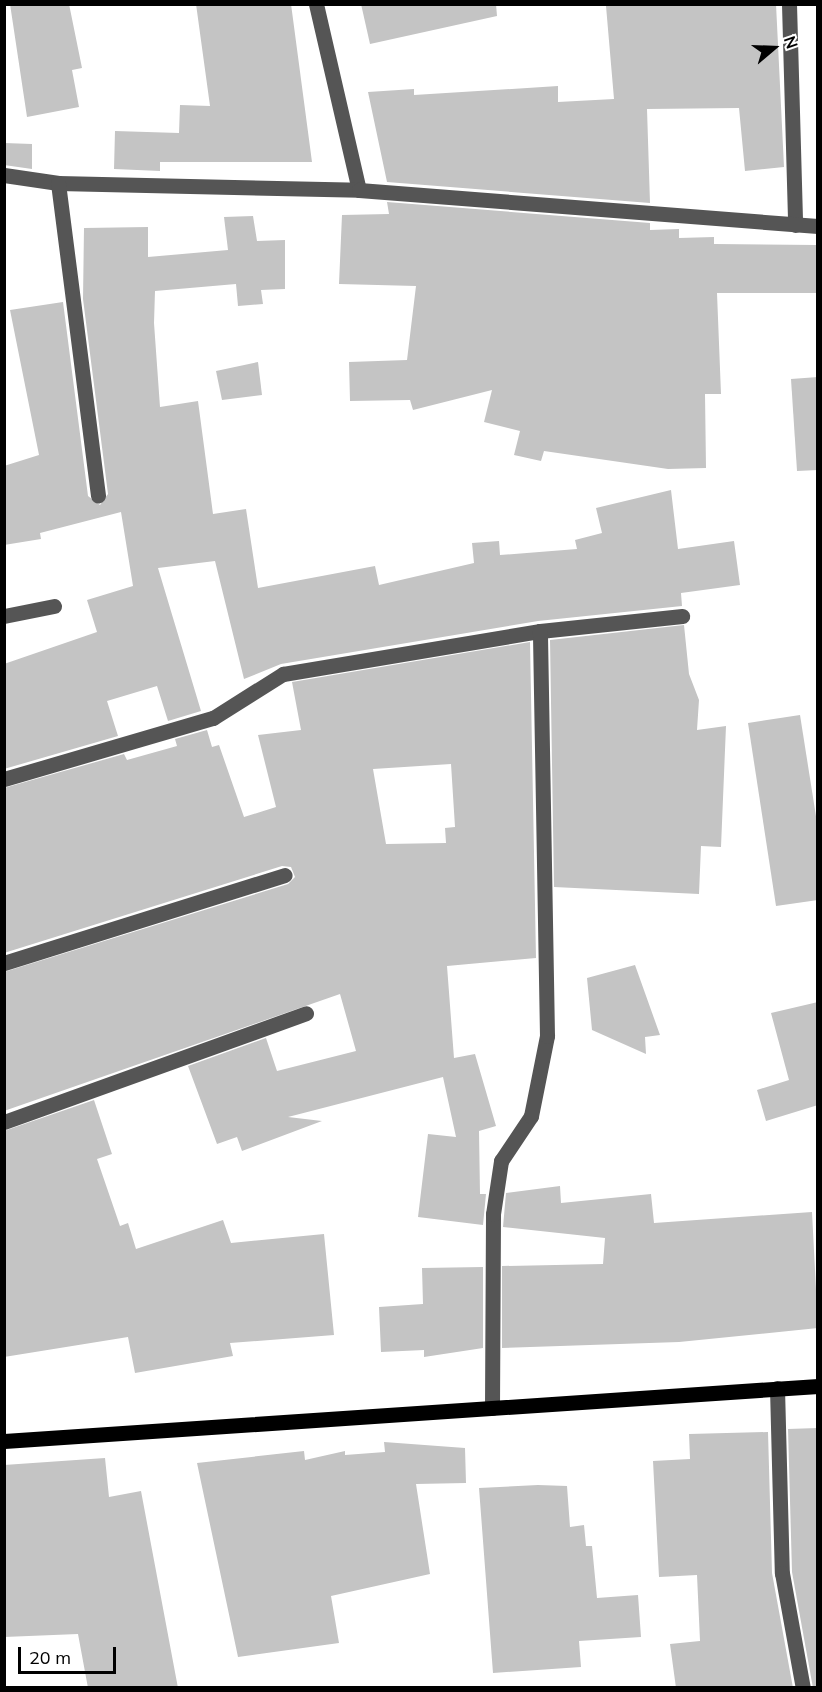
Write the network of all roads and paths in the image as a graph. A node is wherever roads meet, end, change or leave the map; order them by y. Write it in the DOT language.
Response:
graph roads {
  1 [pos="316,4"];
  2 [pos="789,4"];
  3 [pos="4,175"];
  4 [pos="58,183"];
  5 [pos="359,190"];
  6 [pos="795,225"];
  7 [pos="818,226"];
  8 [pos="98,495"];
  9 [pos="54,606"];
  10 [pos="4,616"];
  11 [pos="682,616"];
  12 [pos="540,631"];
  13 [pos="4,779"];
  14 [pos="285,875"];
  15 [pos="4,963"];
  16 [pos="306,1013"];
  17 [pos="4,1122"];
  18 [pos="818,1386"];
  19 [pos="777,1388"];
  20 [pos="492,1408"];
  21 [pos="4,1441"];
  22 [pos="803,1688"];
  1 -- 5 [label="street"];
  2 -- 6 [label="street"];
  3 -- 4 [label="street"];
  4 -- 5 [label="street"];
  4 -- 8 [label="street"];
  5 -- 6 [label="street"];
  6 -- 7 [label="street"];
  9 -- 10 [label="street"];
  11 -- 12 [label="street"];
  12 -- 13 [label="street"];
  12 -- 20 [label="street"];
  14 -- 15 [label="street"];
  16 -- 17 [label="street"];
  18 -- 19 [label="main road"];
  19 -- 20 [label="main road"];
  19 -- 22 [label="street"];
  20 -- 21 [label="main road"];
}
